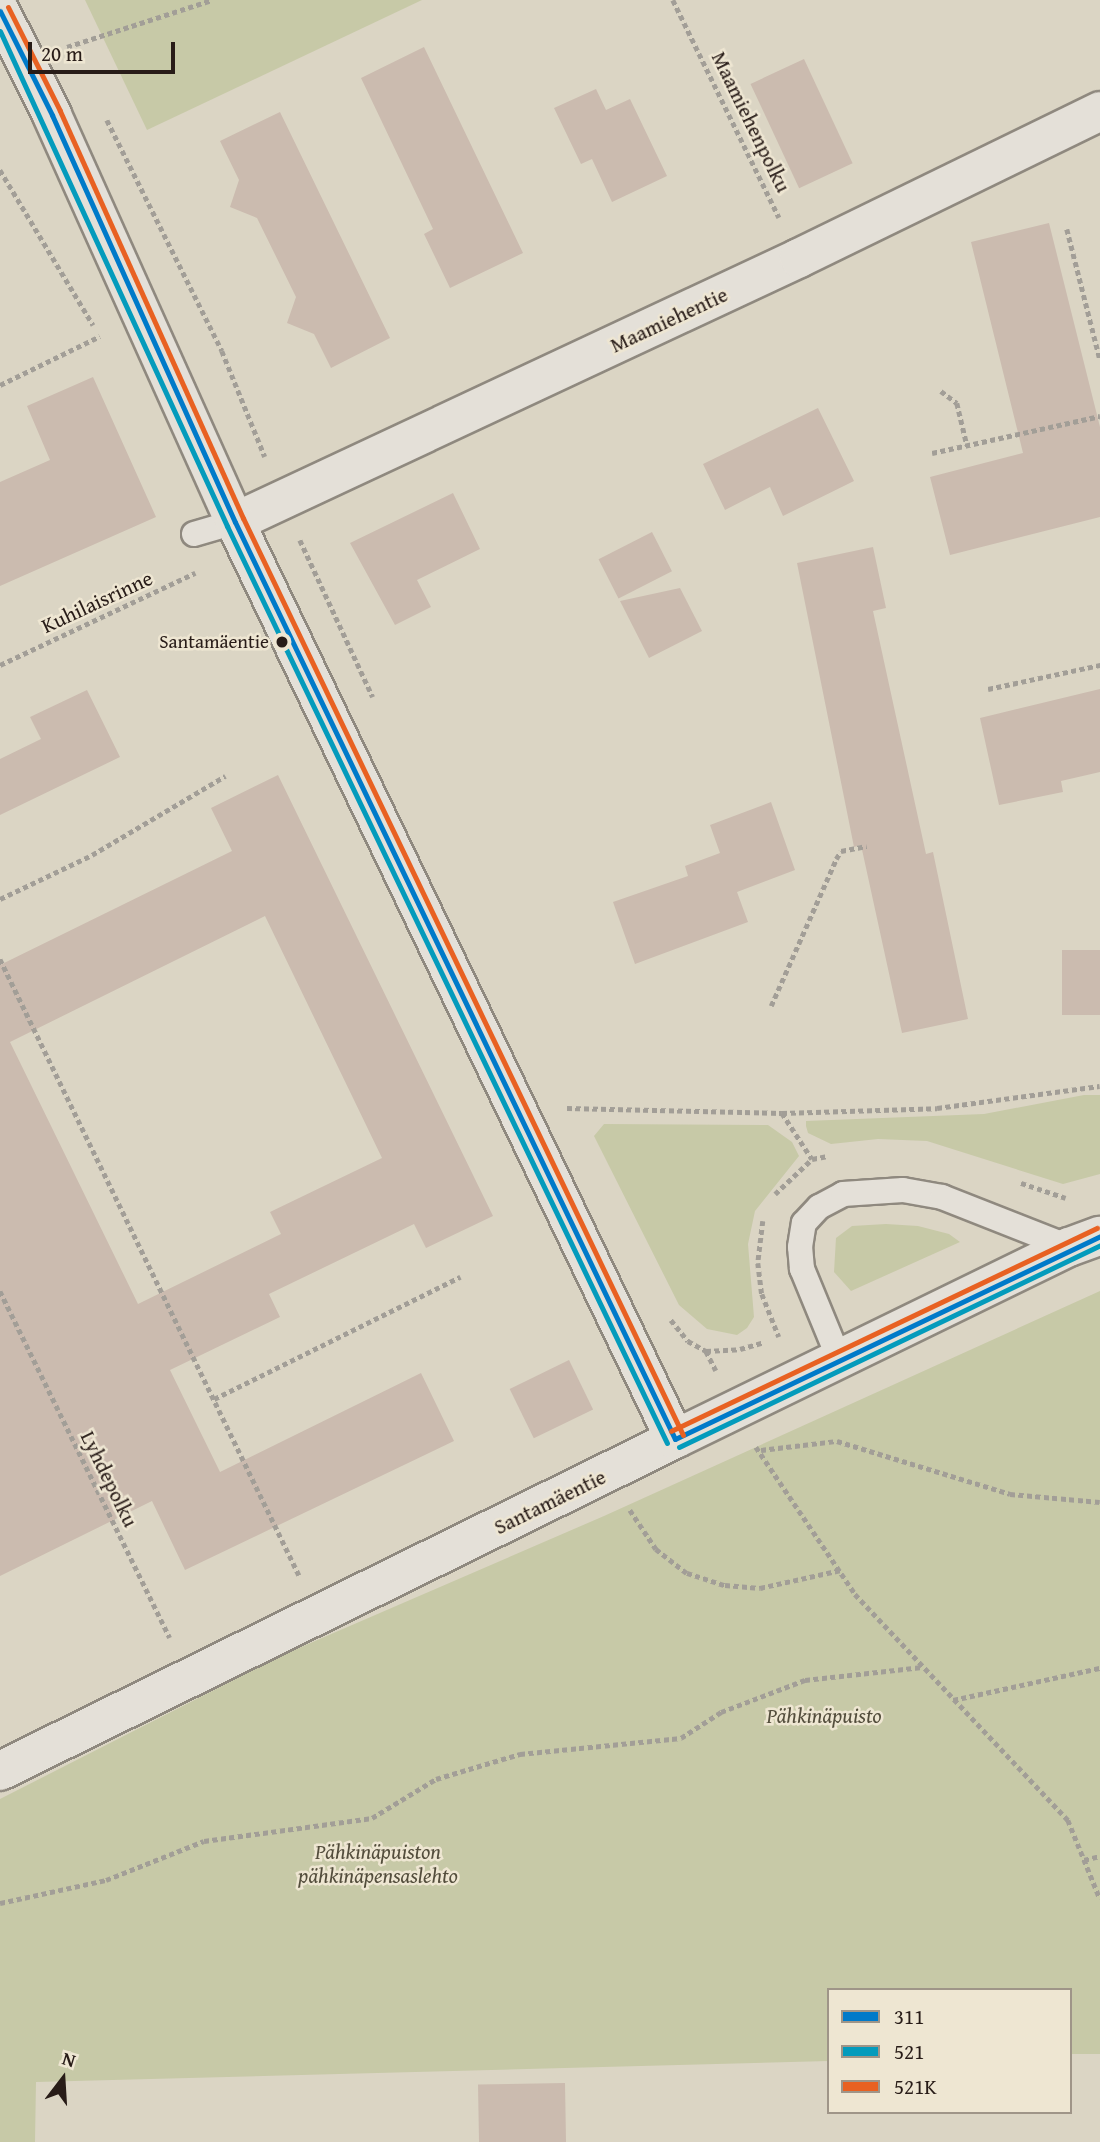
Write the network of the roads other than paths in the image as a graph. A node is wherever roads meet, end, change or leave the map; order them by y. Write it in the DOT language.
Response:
graph roads {
  1 [pos="0,12"];
  2 [pos="1100,111"];
  3 [pos="234,522"];
  4 [pos="194,534"];
  5 [pos="1084,1241"];
  6 [pos="840,1361"];
  7 [pos="676,1439"];
  8 [pos="0,1771"];
  1 -- 3 [label="street"];
  2 -- 3 [label="street, Maamiehentie"];
  3 -- 4 [label="lane"];
  3 -- 7 [label="street"];
  5 -- 6 [label="street, Santamäentie"];
  5 -- 6 [label="lane"];
  6 -- 7 [label="street, Santamäentie"];
  7 -- 8 [label="street, Santamäentie"];
}
